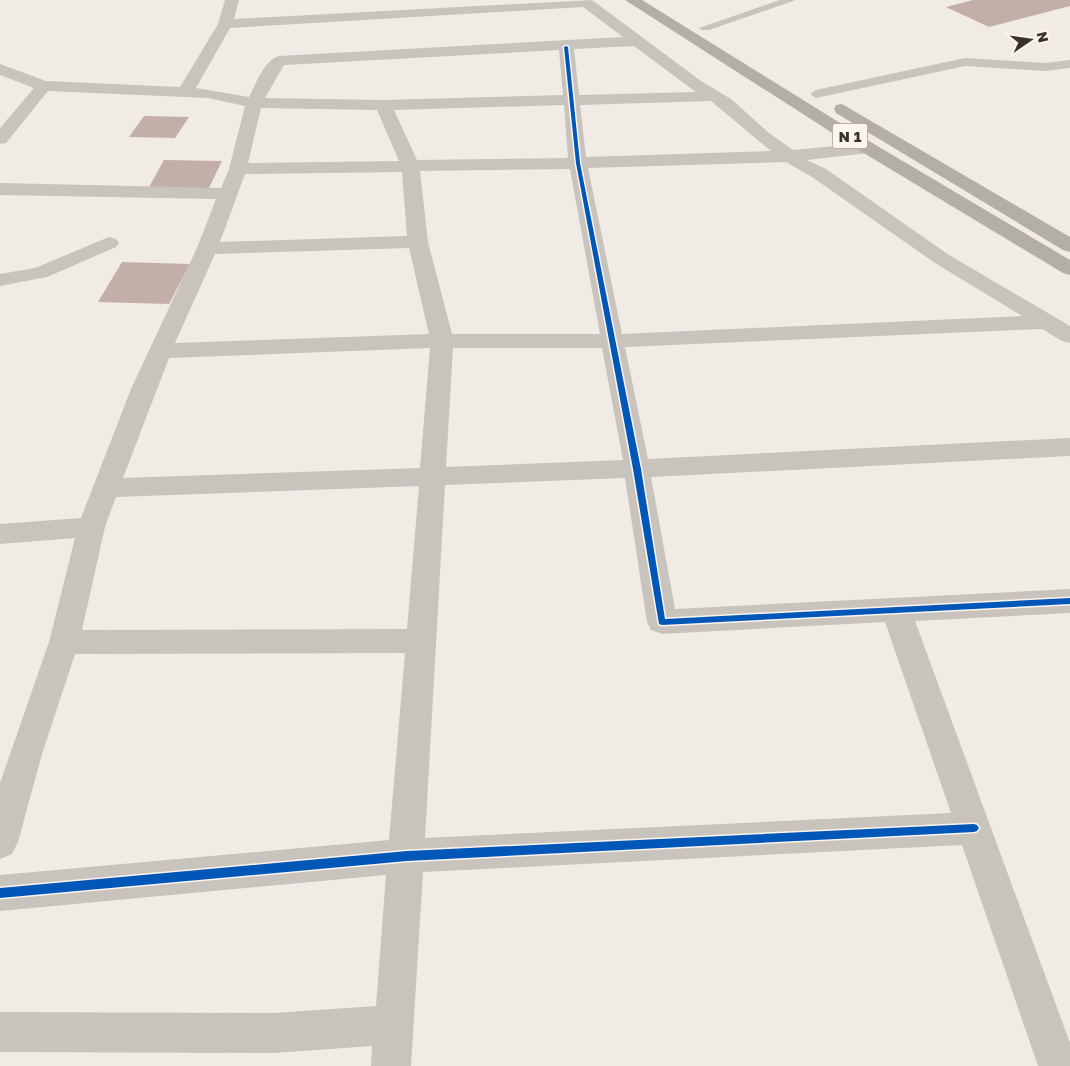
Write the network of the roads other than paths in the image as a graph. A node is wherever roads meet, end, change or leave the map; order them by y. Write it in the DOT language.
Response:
graph roads {
  1 [pos="232,0"];
  2 [pos="632,0"];
  3 [pos="659,0"];
  4 [pos="791,0"];
  5 [pos="584,1"];
  6 [pos="224,24"];
  7 [pos="705,28"];
  8 [pos="638,41"];
  9 [pos="566,47"];
  10 [pos="756,58"];
  11 [pos="1070,64"];
  12 [pos="0,69"];
  13 [pos="799,84"];
  14 [pos="44,86"];
  15 [pos="186,91"];
  16 [pos="816,94"];
  17 [pos="715,96"];
  18 [pos="573,98"];
  19 [pos="254,103"];
  20 [pos="383,105"];
  21 [pos="0,139"];
  22 [pos="868,148"];
  23 [pos="790,156"];
  24 [pos="578,163"];
  25 [pos="410,164"];
  26 [pos="238,169"];
  27 [pos="0,189"];
  28 [pos="226,194"];
  29 [pos="418,242"];
  30 [pos="109,243"];
  31 [pos="1070,246"];
  32 [pos="207,248"];
  33 [pos="1070,269"];
  34 [pos="0,280"];
  35 [pos="1044,322"];
  36 [pos="1070,336"];
  37 [pos="442,341"];
  38 [pos="612,342"];
  39 [pos="162,351"];
  40 [pos="1070,447"];
  41 [pos="637,469"];
  42 [pos="433,477"];
  43 [pos="106,488"];
  44 [pos="91,527"];
  45 [pos="0,534"];
  46 [pos="1070,601"];
  47 [pos="896,610"];
  48 [pos="422,641"];
  49 [pos="64,642"];
  50 [pos="974,828"];
  51 [pos="0,842"];
  52 [pos="407,856"];
  53 [pos="0,893"];
  54 [pos="393,1025"];
  55 [pos="0,1032"];
  56 [pos="391,1066"];
  57 [pos="1058,1066"];
  1 -- 6 [label="street"];
  2 -- 22 [label="highway, N 1"];
  3 -- 7 [label="highway"];
  4 -- 7 [label="lane"];
  5 -- 6 [label="street"];
  5 -- 8 [label="street"];
  6 -- 15 [label="street"];
  7 -- 10 [label="highway"];
  8 -- 9 [label="street"];
  8 -- 17 [label="street"];
  9 -- 18 [label="street"];
  9 -- 19 [label="street"];
  11 -- 16 [label="lane"];
  12 -- 14 [label="street"];
  13 -- 16 [label="highway, N 1"];
  14 -- 15 [label="street"];
  14 -- 21 [label="street"];
  15 -- 19 [label="street"];
  16 -- 31 [label="highway, N 1"];
  17 -- 18 [label="street"];
  17 -- 23 [label="street"];
  18 -- 20 [label="street"];
  18 -- 24 [label="street"];
  19 -- 20 [label="street"];
  19 -- 26 [label="street"];
  20 -- 25 [label="street"];
  22 -- 23 [label="street"];
  22 -- 33 [label="highway, N 1"];
  23 -- 24 [label="street"];
  23 -- 35 [label="street"];
  24 -- 25 [label="street"];
  24 -- 38 [label="street"];
  25 -- 26 [label="street"];
  25 -- 29 [label="street"];
  26 -- 28 [label="street"];
  27 -- 28 [label="street"];
  28 -- 32 [label="street"];
  29 -- 32 [label="street"];
  29 -- 37 [label="street"];
  30 -- 34 [label="street"];
  32 -- 39 [label="street"];
  35 -- 36 [label="street"];
  35 -- 38 [label="street"];
  37 -- 38 [label="street"];
  37 -- 39 [label="street"];
  37 -- 42 [label="street"];
  38 -- 41 [label="street"];
  39 -- 43 [label="street"];
  40 -- 41 [label="street"];
  41 -- 42 [label="street"];
  41 -- 47 [label="street"];
  42 -- 43 [label="street"];
  42 -- 48 [label="street"];
  43 -- 44 [label="street"];
  44 -- 45 [label="street"];
  44 -- 49 [label="street"];
  46 -- 47 [label="street"];
  47 -- 50 [label="street"];
  48 -- 49 [label="street"];
  48 -- 52 [label="street"];
  49 -- 51 [label="street"];
  50 -- 52 [label="street"];
  50 -- 57 [label="street"];
  52 -- 53 [label="street"];
  52 -- 54 [label="street"];
  54 -- 55 [label="street"];
  54 -- 56 [label="street"];
}
